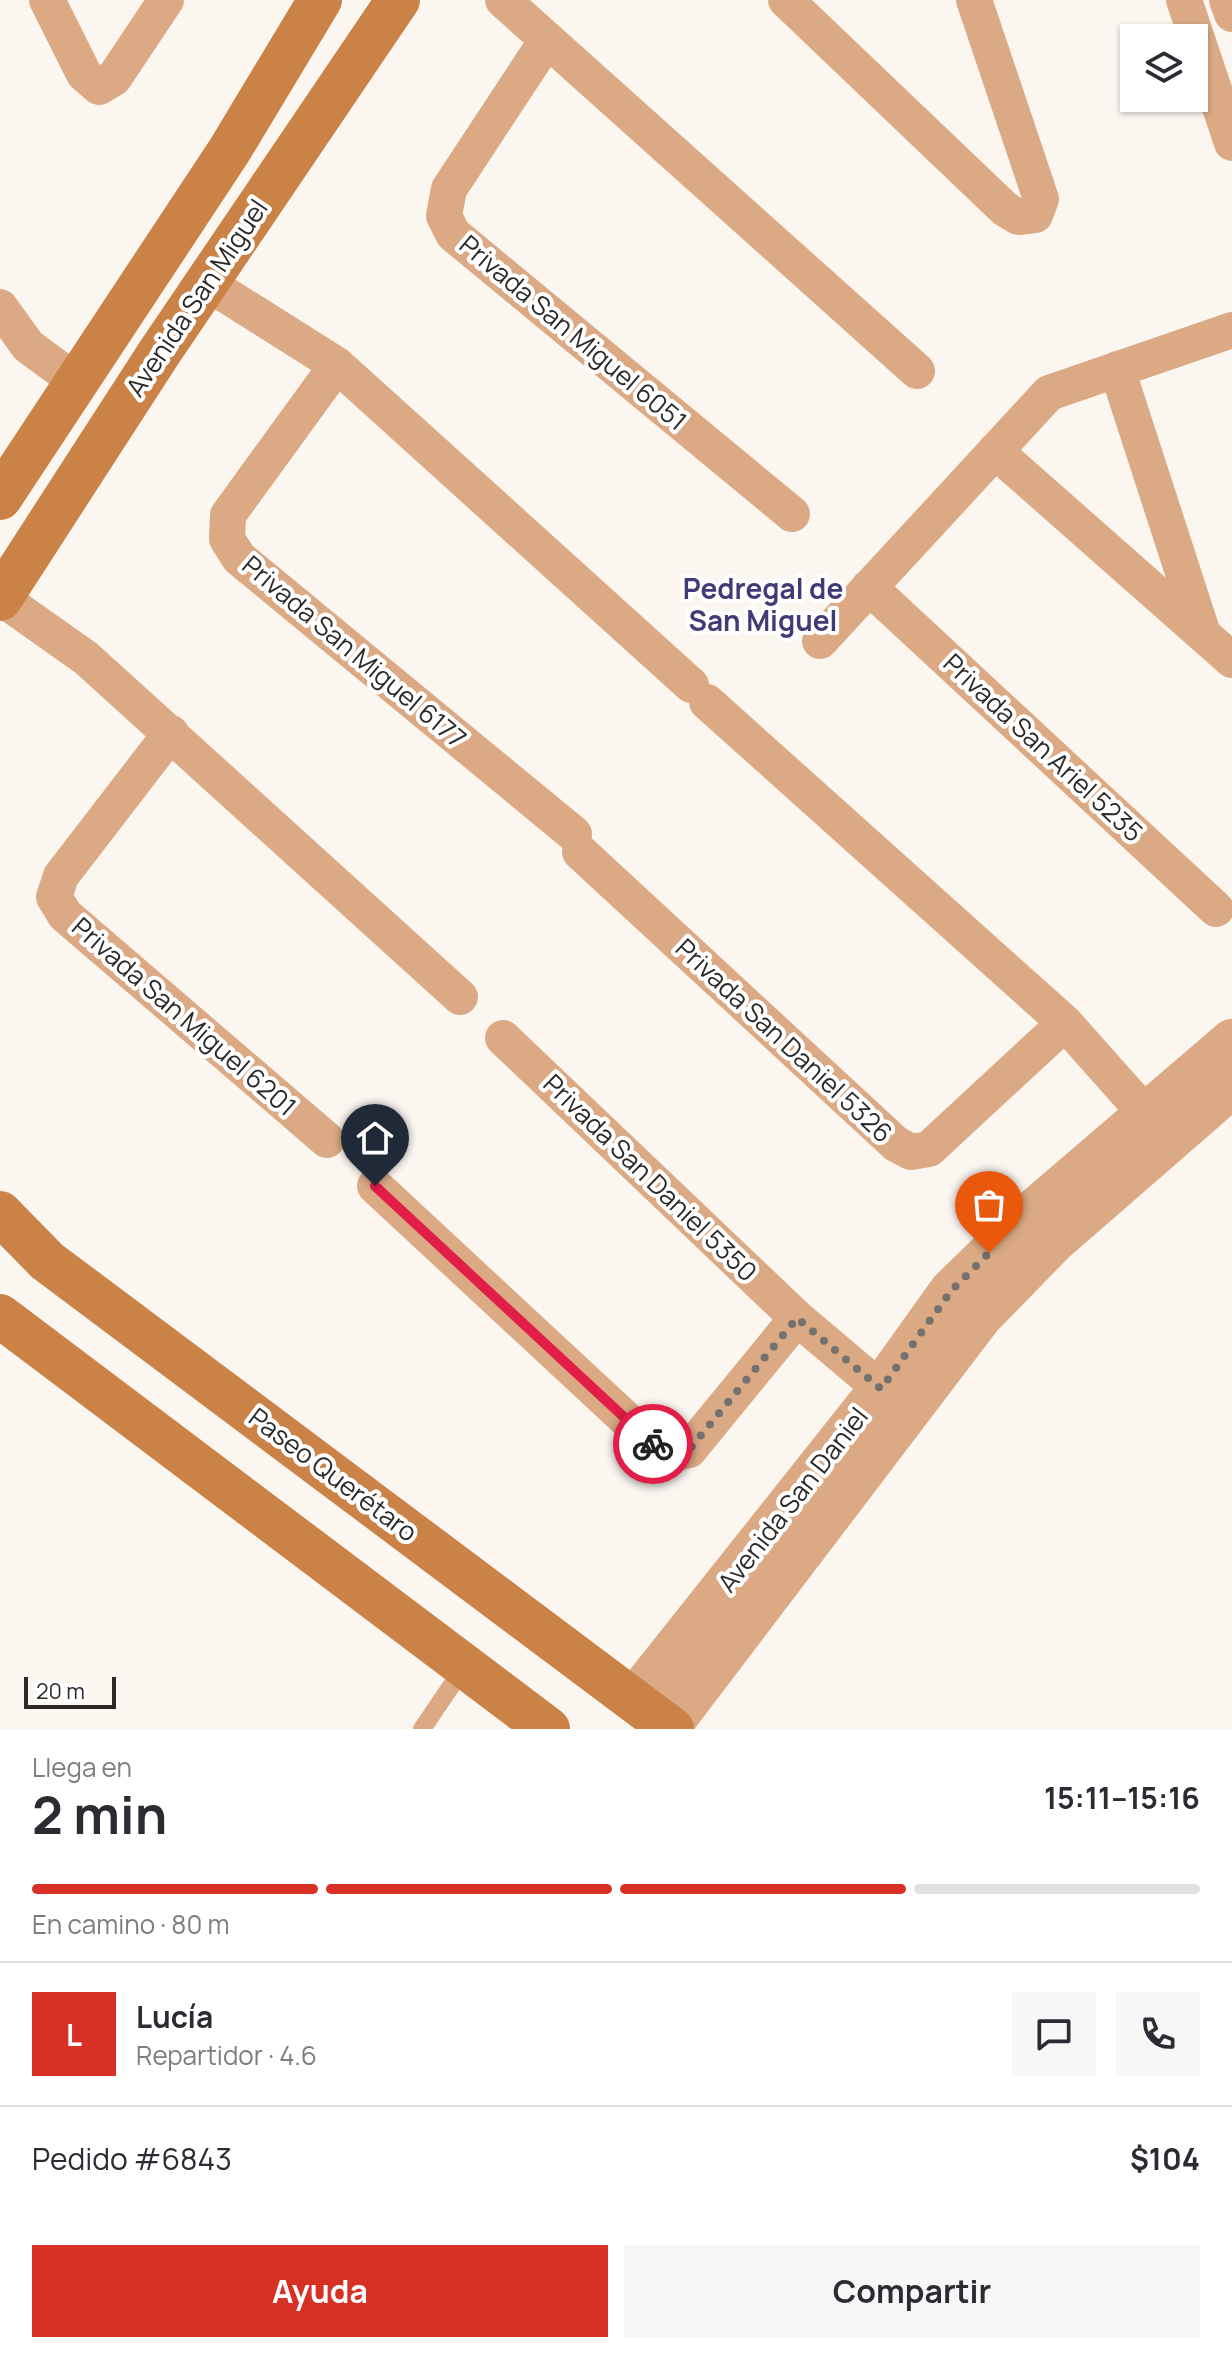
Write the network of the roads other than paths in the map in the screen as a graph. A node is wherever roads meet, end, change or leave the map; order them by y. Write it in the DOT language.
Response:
graph roads {
  1 [pos="47,0"];
  2 [pos="166,0"];
  3 [pos="398,0"];
  4 [pos="503,0"];
  5 [pos="786,0"];
  6 [pos="974,0"];
  7 [pos="1184,0"];
  8 [pos="1227,0"];
  9 [pos="319,1"];
  10 [pos="1232,14"];
  11 [pos="547,40"];
  12 [pos="1232,143"];
  13 [pos="207,283"];
  14 [pos="0,307"];
  15 [pos="1232,330"];
  16 [pos="337,365"];
  17 [pos="1117,369"];
  18 [pos="917,371"];
  19 [pos="77,382"];
  20 [pos="995,451"];
  21 [pos="0,498"];
  22 [pos="792,514"];
  23 [pos="869,587"];
  24 [pos="0,599"];
  25 [pos="1203,634"];
  26 [pos="820,641"];
  27 [pos="1232,660"];
  28 [pos="171,733"];
  29 [pos="577,843"];
  30 [pos="1216,909"];
  31 [pos="460,997"];
  32 [pos="1065,1023"];
  33 [pos="503,1038"];
  34 [pos="1232,1041"];
  35 [pos="1232,1086"];
  36 [pos="1145,1113"];
  37 [pos="327,1140"];
  38 [pos="375,1186"];
  39 [pos="0,1213"];
  40 [pos="1040,1229"];
  41 [pos="0,1316"];
  42 [pos="797,1318"];
  43 [pos="881,1389"];
  44 [pos="464,1667"];
  45 [pos="634,1700"];
  46 [pos="671,1727"];
  47 [pos="422,1729"];
  48 [pos="548,1729"];
  1 -- 2 [label="street"];
  3 -- 13 [label="main road, Avenida San Miguel"];
  4 -- 11 [label="street"];
  5 -- 6 [label="street"];
  7 -- 12 [label="street"];
  8 -- 10 [label="street"];
  9 -- 19 [label="main road, Avenida San Miguel"];
  11 -- 18 [label="street"];
  11 -- 22 [label="street, Privada San Miguel 6051"];
  13 -- 16 [label="street"];
  13 -- 24 [label="main road, Avenida San Miguel"];
  14 -- 19 [label="street"];
  15 -- 17 [label="street"];
  16 -- 29 [label="street, Privada San Miguel 6177"];
  16 -- 32 [label="street"];
  17 -- 20 [label="street"];
  17 -- 25 [label="street"];
  19 -- 21 [label="main road, Avenida San Miguel"];
  20 -- 23 [label="street"];
  20 -- 25 [label="street"];
  23 -- 26 [label="street"];
  23 -- 30 [label="street, Privada San Ariel 5235"];
  24 -- 28 [label="street"];
  25 -- 27 [label="street"];
  28 -- 31 [label="street"];
  28 -- 37 [label="street, Privada San Miguel 6201"];
  29 -- 32 [label="street, Privada San Daniel 5326"];
  32 -- 36 [label="street"];
  33 -- 42 [label="street, Privada San Daniel 5350"];
  34 -- 36 [label="street, Avenida San Daniel"];
  35 -- 40 [label="street, Avenida San Daniel"];
  36 -- 40 [label="street, Avenida San Daniel"];
  38 -- 42 [label="street"];
  39 -- 45 [label="main road, Paseo Querétaro"];
  40 -- 43 [label="street, Avenida San Daniel"];
  40 -- 46 [label="street, Avenida San Daniel"];
  41 -- 44 [label="main road"];
  42 -- 43 [label="street, Privada San Daniel 5350"];
  43 -- 45 [label="street, Avenida San Daniel"];
  44 -- 47 [label="lane"];
  44 -- 48 [label="main road"];
  45 -- 46 [label="main road, Paseo Querétaro"];
}
